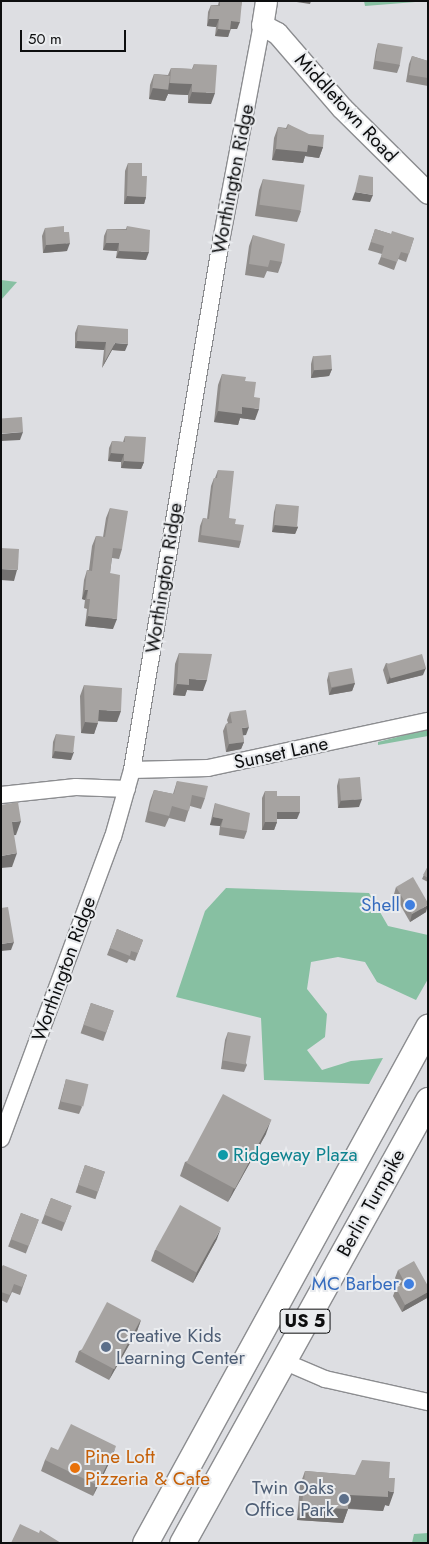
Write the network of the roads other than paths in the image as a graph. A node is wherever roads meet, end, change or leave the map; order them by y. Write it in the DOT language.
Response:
graph roads {
  1 [pos="266,1"];
  2 [pos="262,25"];
  3 [pos="428,193"];
  4 [pos="428,721"];
  5 [pos="132,770"];
  6 [pos="127,790"];
  7 [pos="1,795"];
  8 [pos="428,1027"];
  9 [pos="428,1100"];
  10 [pos="1,1139"];
  11 [pos="283,1361"];
  12 [pos="428,1402"];
  13 [pos="145,1543"];
  14 [pos="182,1543"];
  1 -- 2 [label="main road, Worthington Ridge"];
  2 -- 3 [label="main road, Middletown Road"];
  2 -- 5 [label="street, Worthington Ridge"];
  4 -- 5 [label="street, Sunset Lane"];
  5 -- 6 [label="street, Worthington Ridge"];
  6 -- 7 [label="street"];
  6 -- 10 [label="street, Worthington Ridge"];
  8 -- 13 [label="highway, Berlin Turnpike / US 5"];
  9 -- 11 [label="highway, Berlin Turnpike / US 5"];
  11 -- 12 [label="street"];
  11 -- 14 [label="highway, Berlin Turnpike / US 5"];
}
